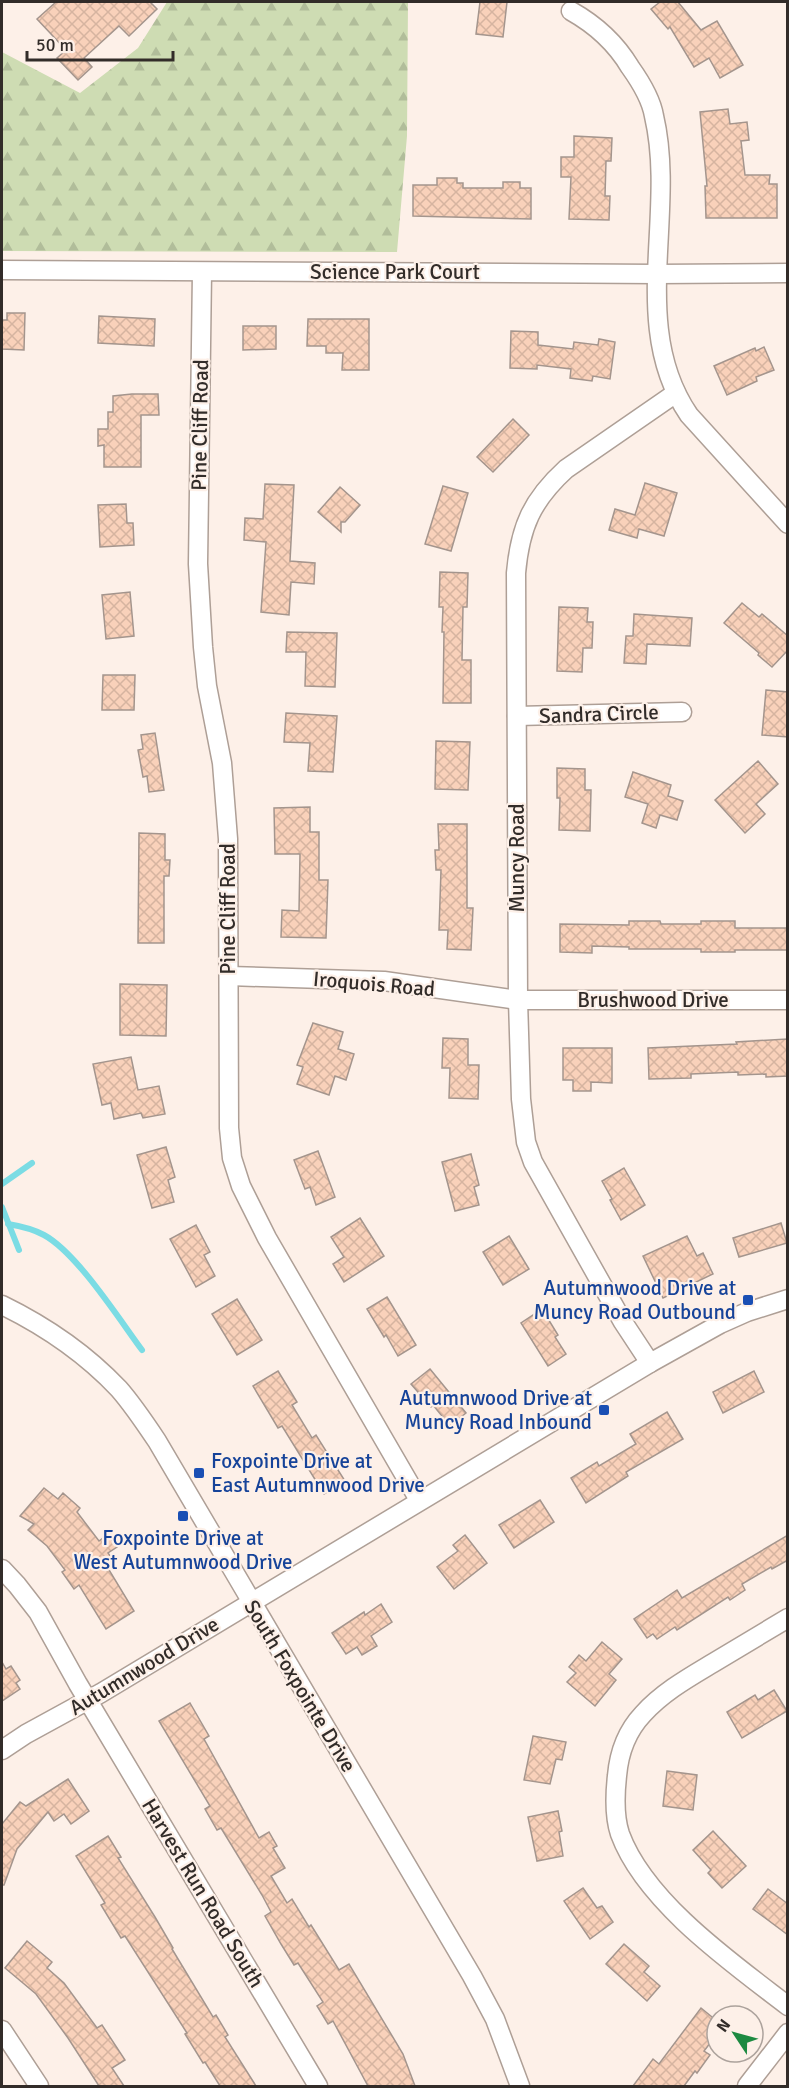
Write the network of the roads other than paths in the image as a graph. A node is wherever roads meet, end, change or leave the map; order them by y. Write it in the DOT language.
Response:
graph roads {
  1 [pos="571,11"];
  2 [pos="2,270"];
  3 [pos="202,272"];
  4 [pos="788,273"];
  5 [pos="657,274"];
  6 [pos="676,393"];
  7 [pos="788,524"];
  8 [pos="682,712"];
  9 [pos="517,716"];
  10 [pos="229,976"];
  11 [pos="518,1000"];
  12 [pos="788,1000"];
  13 [pos="788,1299"];
  14 [pos="2,1305"];
  15 [pos="650,1363"];
  16 [pos="419,1500"];
  17 [pos="2,1569"];
  18 [pos="251,1602"];
  19 [pos="788,1618"];
  20 [pos="87,1700"];
  21 [pos="2,1750"];
  22 [pos="788,2006"];
  23 [pos="2,2030"];
  24 [pos="788,2033"];
  25 [pos="39,2086"];
  26 [pos="318,2086"];
  27 [pos="520,2086"];
  28 [pos="747,2086"];
  1 -- 5 [label="street"];
  2 -- 3 [label="street, Science Park Court"];
  3 -- 5 [label="street, Science Park Court"];
  3 -- 10 [label="street, Pine Cliff Road"];
  4 -- 5 [label="street, Science Park Court"];
  5 -- 6 [label="street"];
  6 -- 7 [label="street"];
  6 -- 9 [label="street, Muncy Road"];
  8 -- 9 [label="street, Sandra Circle"];
  9 -- 11 [label="street, Muncy Road"];
  10 -- 11 [label="street, Iroquois Road"];
  10 -- 16 [label="street, Pine Cliff Road"];
  11 -- 12 [label="street, Brushwood Drive"];
  11 -- 15 [label="street, Muncy Road"];
  13 -- 15 [label="street, Autumnwood Drive"];
  14 -- 18 [label="street, South Foxpointe Drive"];
  15 -- 16 [label="street, Autumnwood Drive"];
  16 -- 18 [label="street, Autumnwood Drive"];
  17 -- 20 [label="street, Harvest Run Road South"];
  18 -- 20 [label="street, Autumnwood Drive"];
  18 -- 27 [label="street, South Foxpointe Drive"];
  19 -- 22 [label="street"];
  20 -- 21 [label="street, Autumnwood Drive"];
  20 -- 26 [label="street, Harvest Run Road South"];
  23 -- 25 [label="street"];
  24 -- 28 [label="street"];
}
